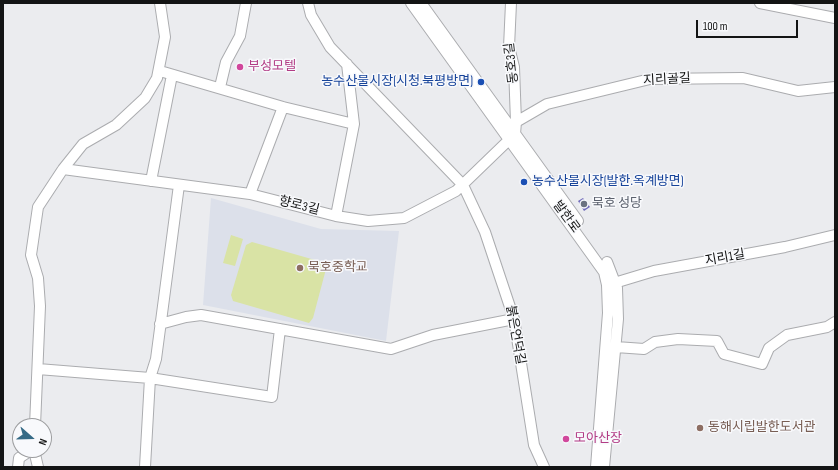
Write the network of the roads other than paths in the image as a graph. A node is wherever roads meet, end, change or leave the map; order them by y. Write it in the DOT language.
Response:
graph roads {
  1 [pos="160,3"];
  2 [pos="246,3"];
  3 [pos="308,3"];
  4 [pos="411,3"];
  5 [pos="421,3"];
  6 [pos="511,3"];
  7 [pos="760,3"];
  8 [pos="835,18"];
  9 [pos="347,64"];
  10 [pos="160,71"];
  11 [pos="172,75"];
  12 [pos="220,87"];
  13 [pos="835,87"];
  14 [pos="282,106"];
  15 [pos="516,122"];
  16 [pos="354,124"];
  17 [pos="512,136"];
  18 [pos="63,169"];
  19 [pos="151,181"];
  20 [pos="179,185"];
  21 [pos="463,185"];
  22 [pos="250,194"];
  23 [pos="336,216"];
  24 [pos="835,235"];
  25 [pos="612,284"];
  26 [pos="514,319"];
  27 [pos="835,322"];
  28 [pos="160,324"];
  29 [pos="280,329"];
  30 [pos="616,347"];
  31 [pos="38,369"];
  32 [pos="150,378"];
  33 [pos="35,418"];
  34 [pos="145,467"];
  35 [pos="544,467"];
  36 [pos="596,467"];
  37 [pos="604,467"];
  1 -- 10 [label="street"];
  2 -- 12 [label="street"];
  3 -- 9 [label="street, 붉은언덕길"];
  4 -- 17 [label="street, 발한로"];
  5 -- 17 [label="street, 발한로"];
  6 -- 15 [label="street, 동호3길"];
  7 -- 8 [label="street"];
  9 -- 16 [label="street"];
  9 -- 21 [label="street, 붉은언덕길"];
  10 -- 11 [label="street"];
  10 -- 18 [label="street"];
  11 -- 12 [label="street"];
  11 -- 19 [label="street"];
  12 -- 14 [label="street"];
  13 -- 15 [label="street, 지리골길"];
  14 -- 16 [label="street"];
  14 -- 22 [label="street"];
  15 -- 17 [label="street"];
  16 -- 23 [label="street"];
  17 -- 21 [label="street, 향로3길"];
  17 -- 25 [label="street, 발한로"];
  18 -- 19 [label="street, 향로3길"];
  18 -- 31 [label="street"];
  19 -- 20 [label="street, 향로3길"];
  20 -- 22 [label="street, 향로3길"];
  20 -- 28 [label="street"];
  21 -- 23 [label="street, 향로3길"];
  21 -- 26 [label="street, 붉은언덕길"];
  22 -- 23 [label="street, 향로3길"];
  24 -- 25 [label="street, 지리1길"];
  25 -- 30 [label="street, 발한로"];
  25 -- 36 [label="street, 발한로"];
  26 -- 29 [label="street"];
  26 -- 35 [label="street, 붉은언덕길"];
  27 -- 30 [label="street"];
  28 -- 29 [label="street"];
  28 -- 32 [label="street"];
  29 -- 32 [label="street"];
  30 -- 37 [label="street, 발한로"];
  31 -- 32 [label="street"];
  31 -- 33 [label="street"];
  32 -- 34 [label="street"];
}
